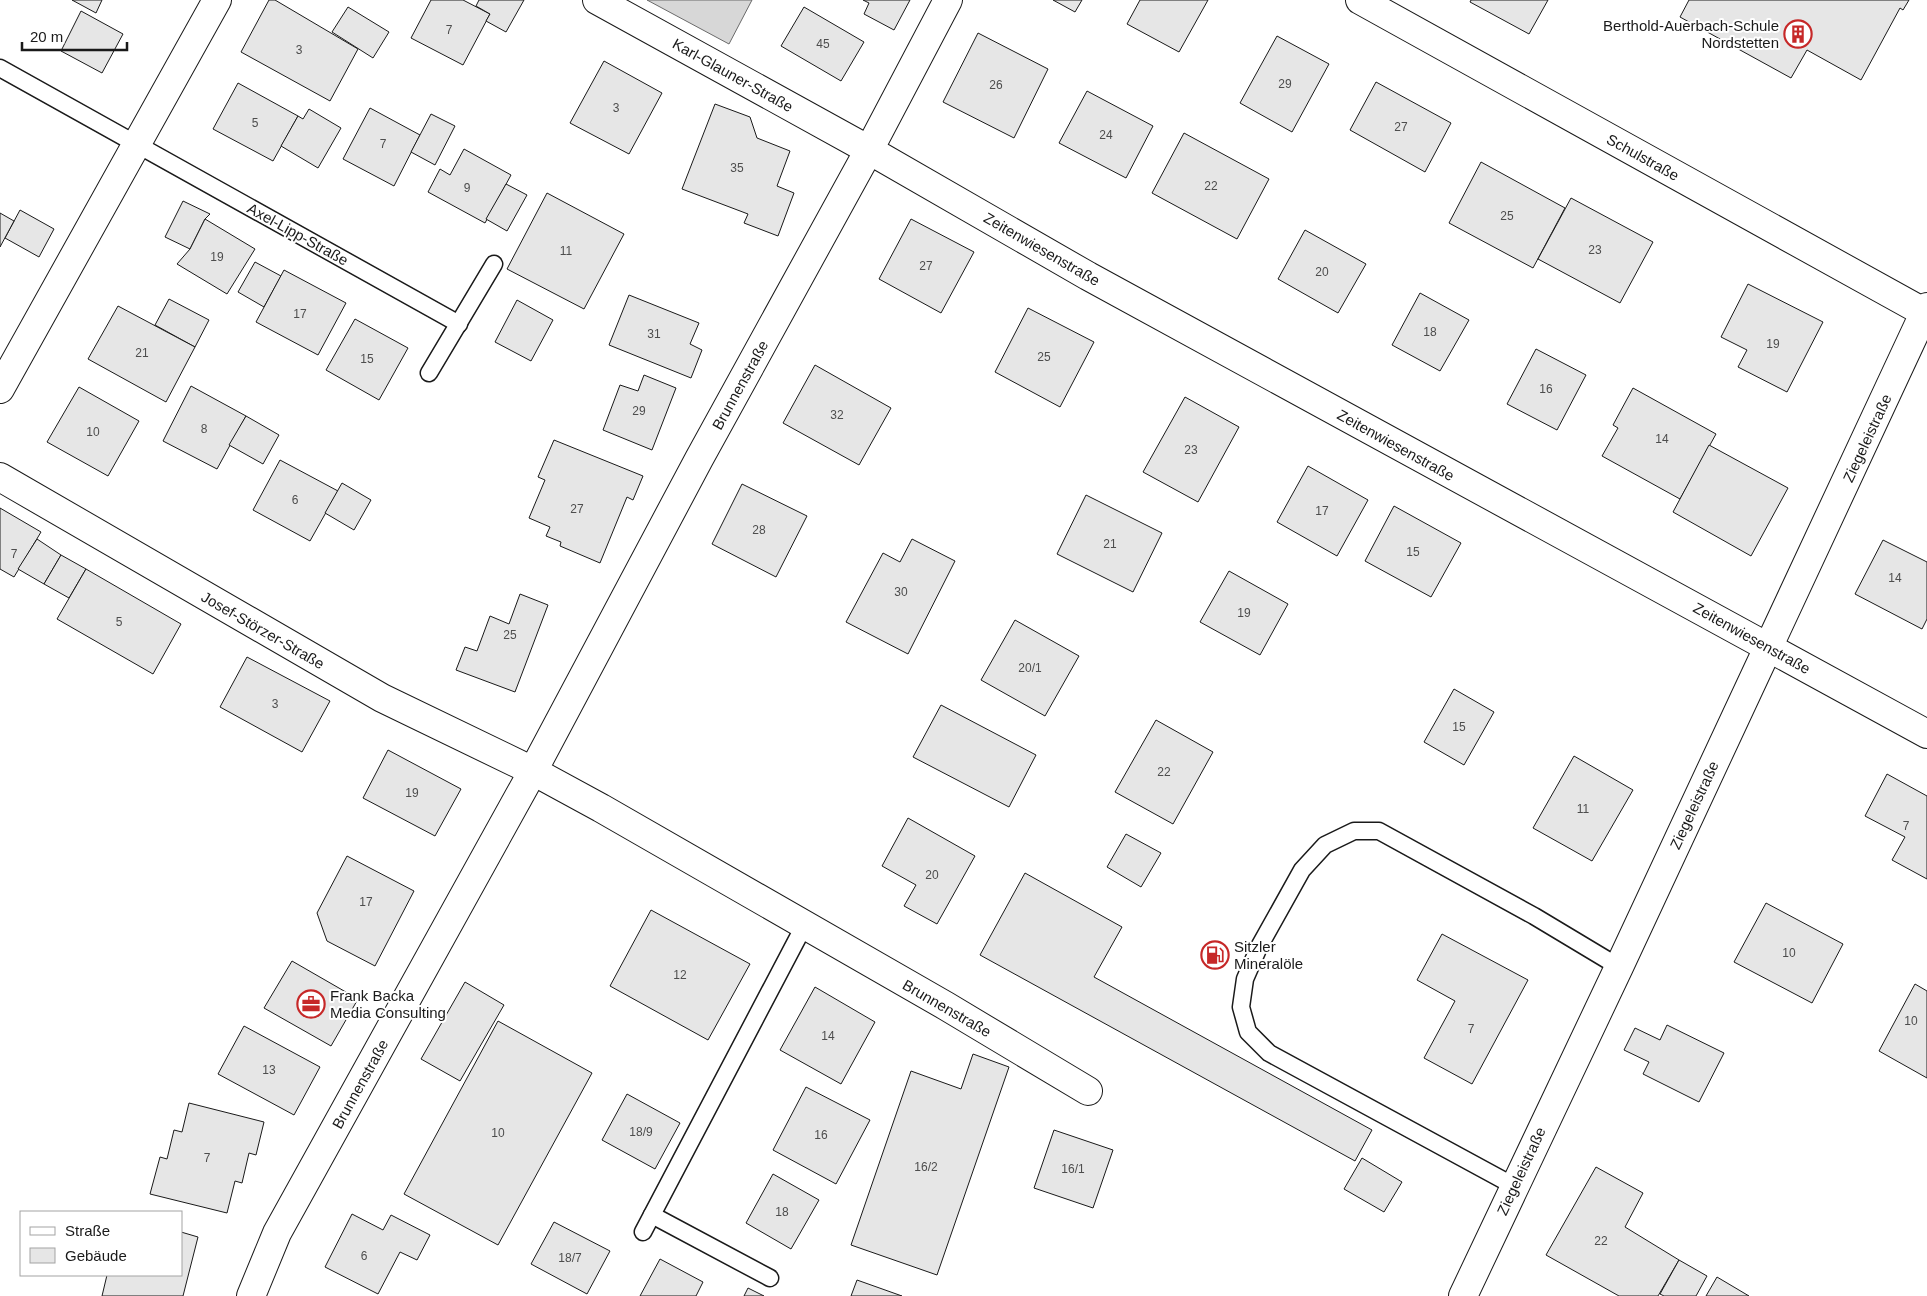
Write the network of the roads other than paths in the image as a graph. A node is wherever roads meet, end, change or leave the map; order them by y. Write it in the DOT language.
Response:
graph roads {
  1 [pos="217,0"];
  2 [pos="597,0"];
  3 [pos="948,0"];
  4 [pos="1360,0"];
  5 [pos="0,68"];
  6 [pos="137,144"];
  7 [pos="869,150"];
  8 [pos="494,264"];
  9 [pos="1926,311"];
  10 [pos="459,324"];
  11 [pos="430,373"];
  12 [pos="0,389"];
  13 [pos="0,477"];
  14 [pos="1769,647"];
  15 [pos="1927,734"];
  16 [pos="533,771"];
  17 [pos="804,926"];
  18 [pos="1619,967"];
  19 [pos="1088,1091"];
  20 [pos="1514,1186"];
  21 [pos="652,1215"];
  22 [pos="642,1232"];
  23 [pos="770,1278"];
  24 [pos="1472,1293"];
  25 [pos="251,1296"];
  1 -- 6 [label="street"];
  2 -- 7 [label="street, Karl-Glauner-Straße"];
  3 -- 7 [label="street, Brunnenstraße"];
  4 -- 9 [label="street, Schulstraße"];
  5 -- 6 [label="lane, Axel-Lipp-Straße"];
  6 -- 10 [label="lane, Axel-Lipp-Straße"];
  6 -- 12 [label="street"];
  7 -- 14 [label="street, Zeitenwiesenstraße"];
  7 -- 16 [label="street, Brunnenstraße"];
  8 -- 10 [label="lane"];
  9 -- 14 [label="street, Ziegeleistraße"];
  10 -- 11 [label="lane"];
  13 -- 16 [label="street, Josef-Störzer-Straße"];
  14 -- 15 [label="street, Zeitenwiesenstraße"];
  14 -- 18 [label="street, Ziegeleistraße"];
  16 -- 17 [label="street, Brunnenstraße"];
  16 -- 25 [label="street, Brunnenstraße"];
  17 -- 19 [label="street, Brunnenstraße"];
  17 -- 21 [label="lane"];
  18 -- 20 [label="street, Ziegeleistraße"];
  18 -- 20 [label="lane"];
  20 -- 24 [label="street, Ziegeleistraße"];
  21 -- 22 [label="lane"];
  21 -- 23 [label="lane"];
}
